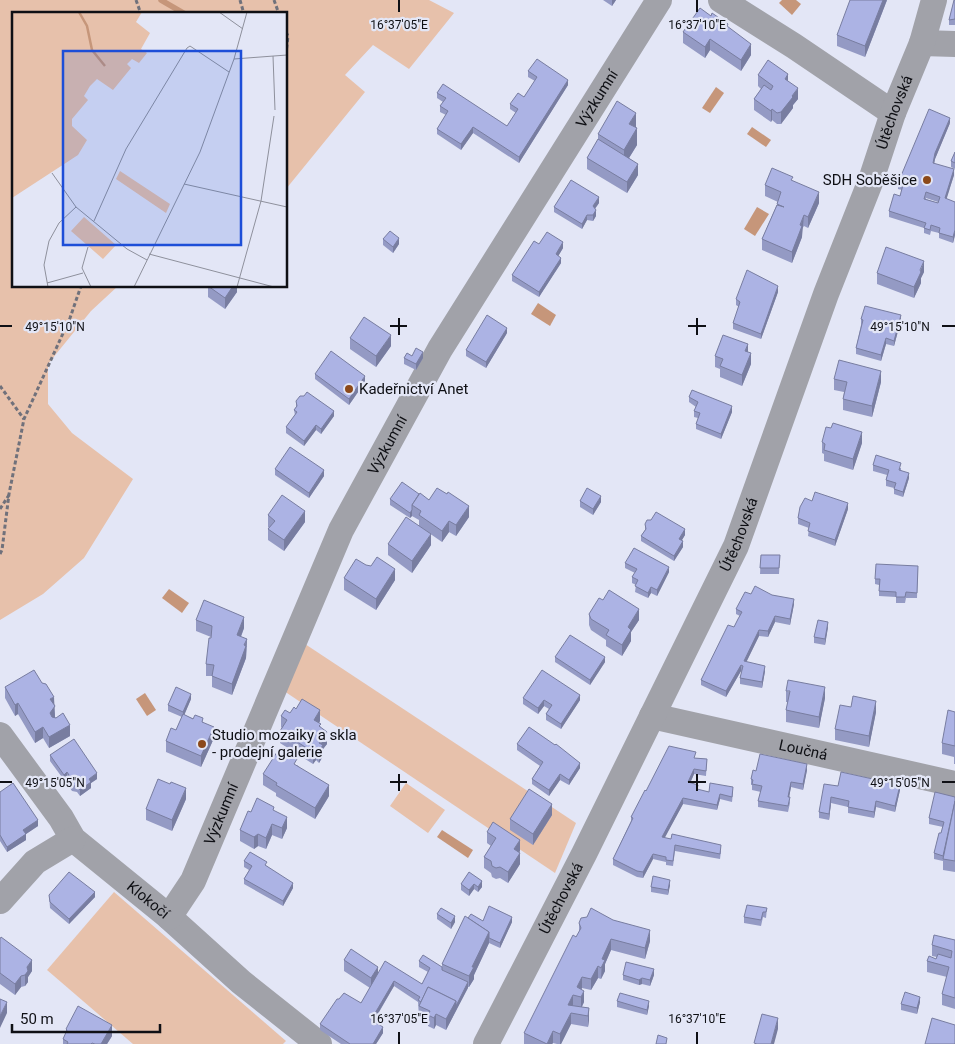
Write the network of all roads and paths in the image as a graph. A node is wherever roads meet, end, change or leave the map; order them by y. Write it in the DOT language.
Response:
graph roads {
  1 [pos="136,0"];
  2 [pos="274,0"];
  3 [pos="659,0"];
  4 [pos="721,0"];
  5 [pos="934,0"];
  6 [pos="140,12"];
  7 [pos="278,12"];
  8 [pos="922,43"];
  9 [pos="955,44"];
  10 [pos="893,113"];
  11 [pos="80,288"];
  12 [pos="0,386"];
  13 [pos="24,419"];
  14 [pos="9,494"];
  15 [pos="0,509"];
  16 [pos="0,554"];
  17 [pos="652,716"];
  18 [pos="0,735"];
  19 [pos="955,784"];
  20 [pos="73,839"];
  21 [pos="0,901"];
  22 [pos="169,917"];
  23 [pos="319,1044"];
  24 [pos="486,1044"];
  1 -- 6 [label="path"];
  2 -- 7 [label="path"];
  3 -- 22 [label="street, Výzkumní"];
  4 -- 10 [label="street"];
  5 -- 8 [label="street, Útěchovská"];
  8 -- 9 [label="street"];
  8 -- 10 [label="street, Útěchovská"];
  10 -- 17 [label="street, Útěchovská"];
  11 -- 13 [label="path"];
  12 -- 13 [label="path"];
  13 -- 14 [label="path"];
  14 -- 15 [label="path"];
  14 -- 16 [label="path"];
  17 -- 19 [label="street, Loučná"];
  17 -- 24 [label="street, Útěchovská"];
  18 -- 20 [label="street, Klokočí"];
  20 -- 21 [label="street"];
  20 -- 22 [label="street, Klokočí"];
  22 -- 23 [label="street, Klokočí"];
}
